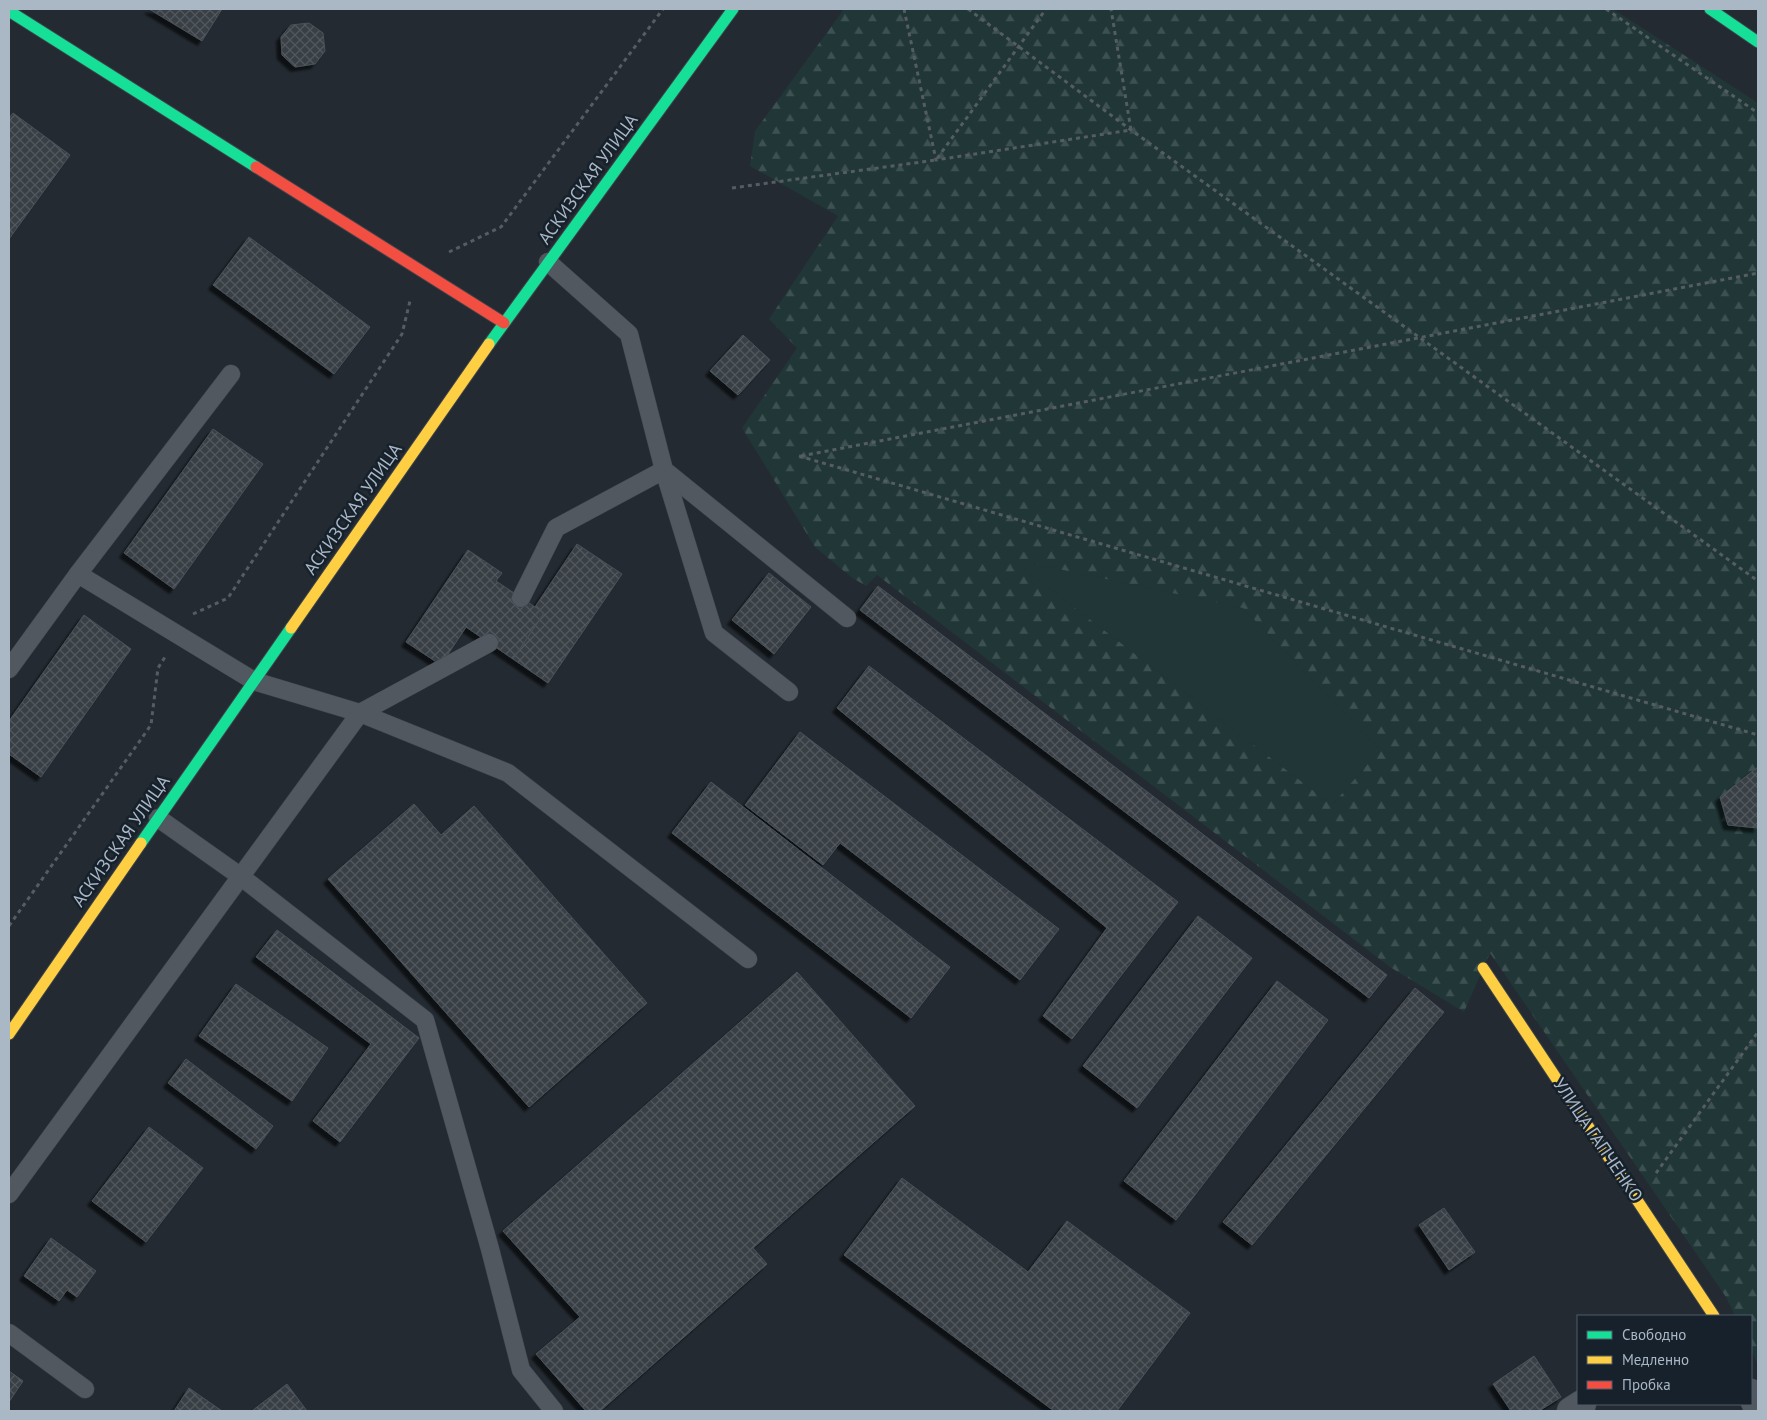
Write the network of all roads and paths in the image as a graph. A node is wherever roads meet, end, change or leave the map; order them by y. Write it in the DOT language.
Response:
graph roads {
  1 [pos="662,9"];
  2 [pos="733,9"];
  3 [pos="904,9"];
  4 [pos="968,9"];
  5 [pos="1046,9"];
  6 [pos="1111,9"];
  7 [pos="1606,9"];
  8 [pos="1710,9"];
  9 [pos="9,11"];
  10 [pos="1758,42"];
  11 [pos="1019,46"];
  12 [pos="1758,113"];
  13 [pos="1131,130"];
  14 [pos="936,160"];
  15 [pos="732,188"];
  16 [pos="447,252"];
  17 [pos="548,262"];
  18 [pos="1758,273"];
  19 [pos="410,300"];
  20 [pos="504,323"];
  21 [pos="1420,338"];
  22 [pos="231,374"];
  23 [pos="664,470"];
  24 [pos="78,574"];
  25 [pos="1758,582"];
  26 [pos="522,598"];
  27 [pos="189,616"];
  28 [pos="847,618"];
  29 [pos="489,644"];
  30 [pos="9,668"];
  31 [pos="158,668"];
  32 [pos="254,681"];
  33 [pos="790,692"];
  34 [pos="360,713"];
  35 [pos="1758,735"];
  36 [pos="158,818"];
  37 [pos="240,876"];
  38 [pos="9,926"];
  39 [pos="748,959"];
  40 [pos="1484,968"];
  41 [pos="1758,1032"];
  42 [pos="9,1034"];
  43 [pos="1654,1175"];
  44 [pos="9,1194"];
  45 [pos="1712,1315"];
  46 [pos="9,1333"];
  47 [pos="85,1389"];
  48 [pos="1752,1395"];
  49 [pos="1758,1409"];
  50 [pos="554,1411"];
  1 -- 16 [label="path"];
  2 -- 17 [label="main road, АСКИЗСКАЯ УЛИЦА"];
  3 -- 14 [label="path"];
  4 -- 11 [label="path"];
  5 -- 11 [label="path"];
  6 -- 13 [label="path"];
  7 -- 12 [label="path"];
  8 -- 10 [label="main road"];
  9 -- 20 [label="main road"];
  11 -- 13 [label="path"];
  11 -- 14 [label="path"];
  13 -- 14 [label="path"];
  13 -- 21 [label="path"];
  14 -- 15 [label="path"];
  17 -- 20 [label="main road, АСКИЗСКАЯ УЛИЦА"];
  17 -- 23 [label="lane"];
  18 -- 21 [label="path"];
  19 -- 27 [label="path"];
  20 -- 32 [label="main road, АСКИЗСКАЯ УЛИЦА"];
  21 -- 25 [label="path"];
  21 -- 35 [label="path"];
  22 -- 24 [label="lane"];
  23 -- 26 [label="lane"];
  23 -- 28 [label="lane"];
  23 -- 33 [label="lane"];
  24 -- 30 [label="lane"];
  24 -- 32 [label="lane"];
  29 -- 34 [label="lane"];
  31 -- 38 [label="path"];
  32 -- 34 [label="lane"];
  32 -- 36 [label="main road, АСКИЗСКАЯ УЛИЦА"];
  34 -- 37 [label="lane"];
  34 -- 39 [label="lane"];
  36 -- 37 [label="lane"];
  36 -- 42 [label="main road, АСКИЗСКАЯ УЛИЦА"];
  37 -- 44 [label="lane"];
  37 -- 50 [label="lane"];
  40 -- 45 [label="main road, УЛИЦА ГАПЧЕНКО"];
  41 -- 43 [label="path"];
  46 -- 47 [label="lane"];
  48 -- 49 [label="street"];
}
